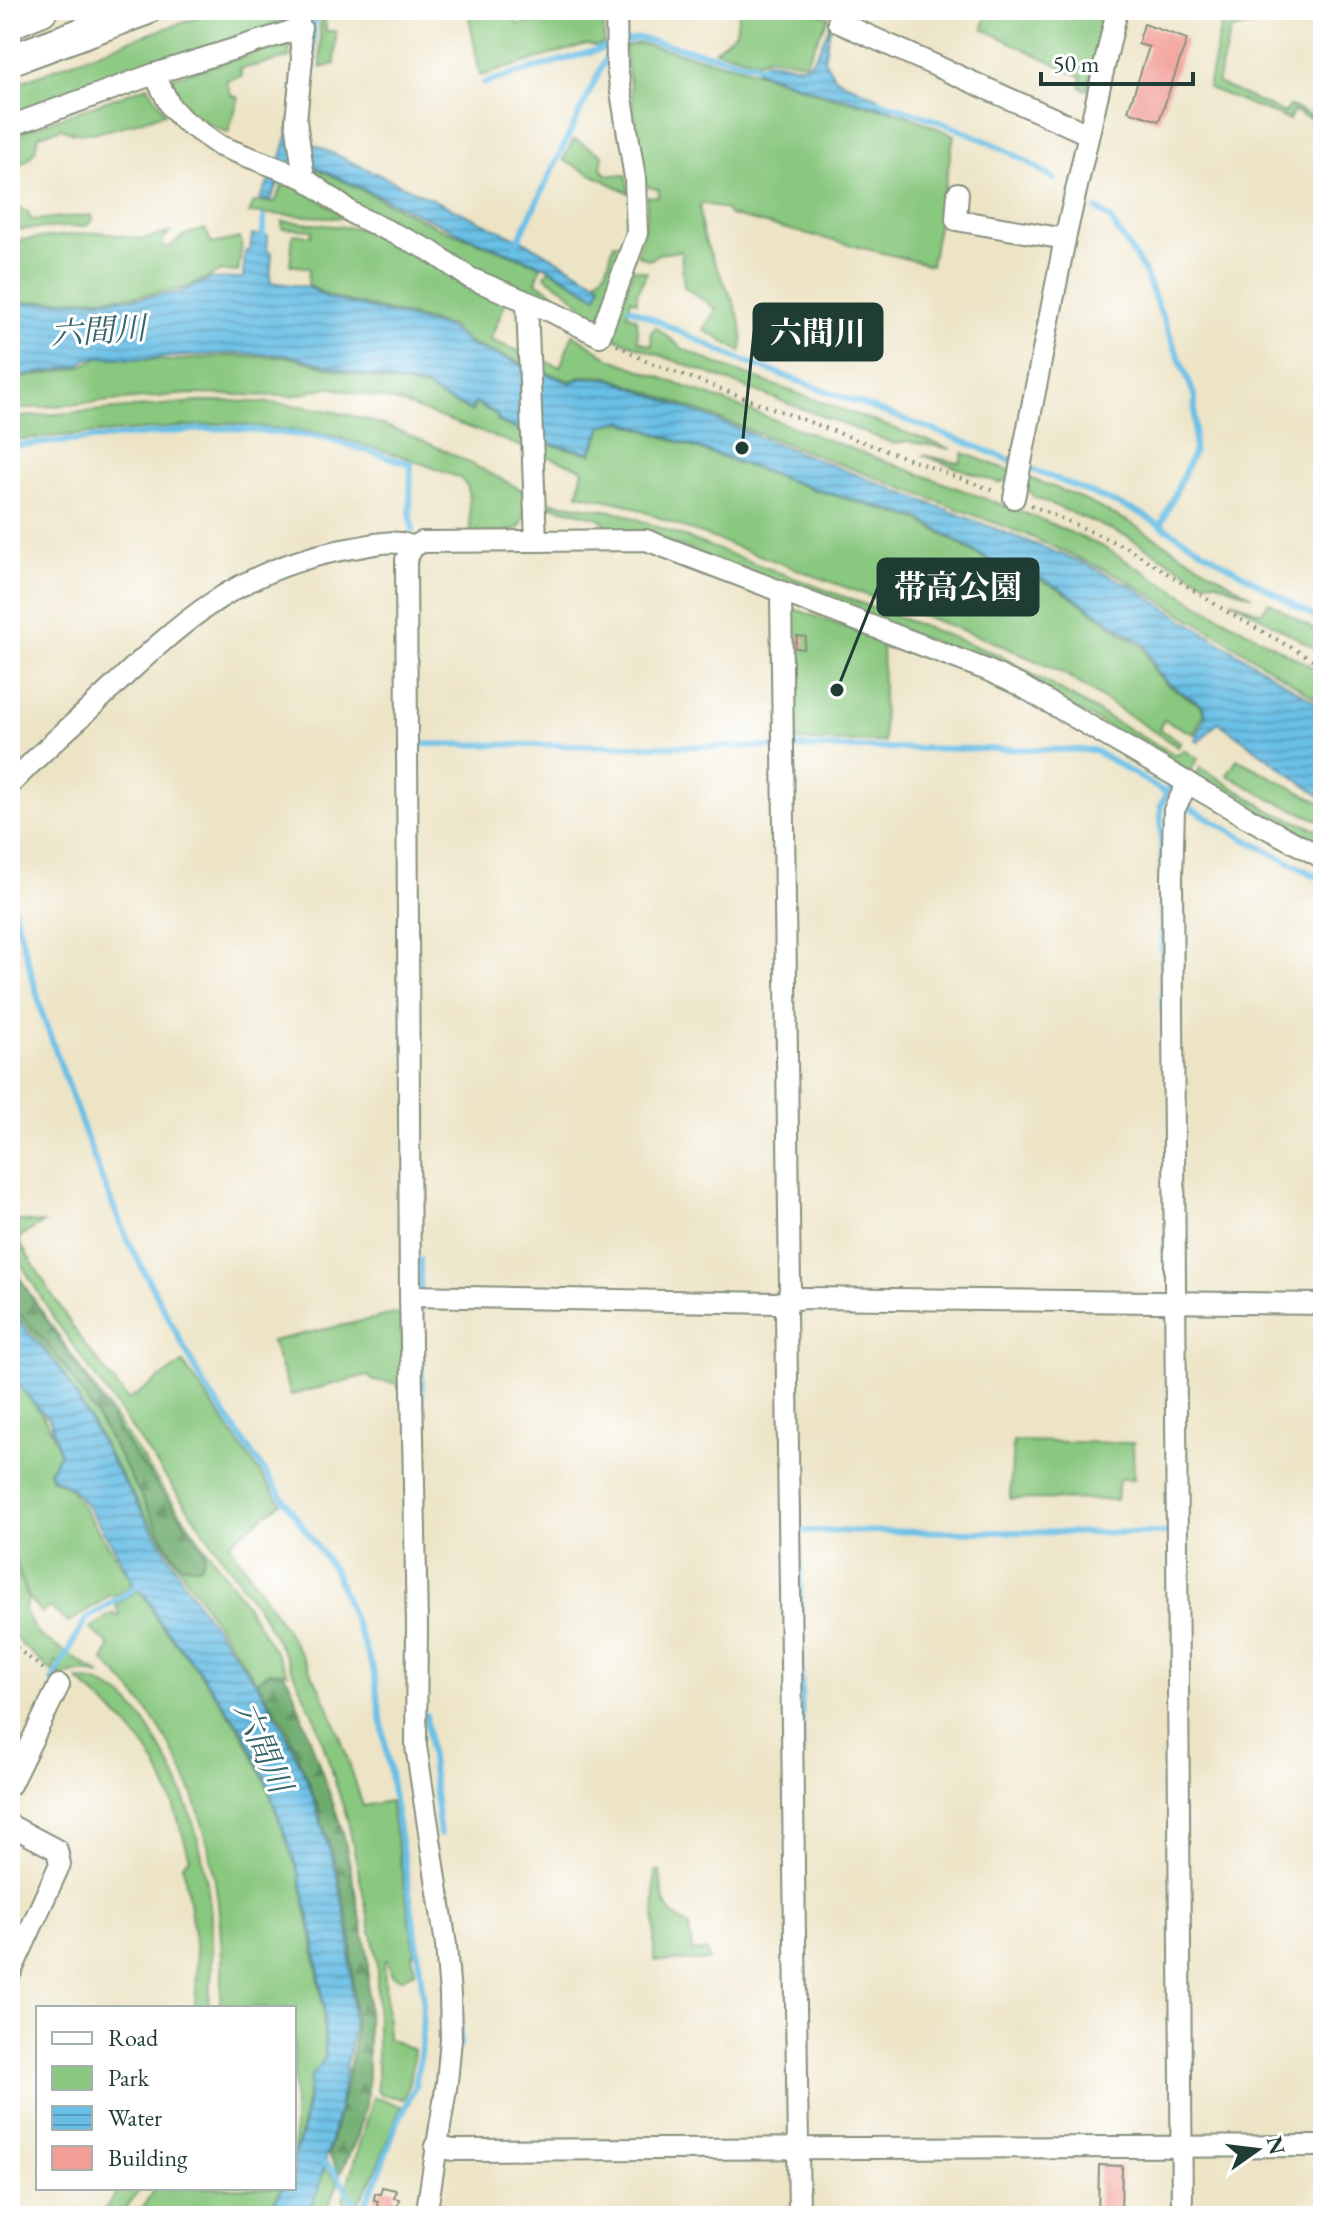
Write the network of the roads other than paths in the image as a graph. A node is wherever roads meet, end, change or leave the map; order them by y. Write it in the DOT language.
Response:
graph roads {
  1 [pos="42,10"];
  2 [pos="145,10"];
  3 [pos="616,10"];
  4 [pos="1117,10"];
  5 [pos="299,19"];
  6 [pos="838,22"];
  7 [pos="10,23"];
  8 [pos="10,60"];
  9 [pos="154,74"];
  10 [pos="10,126"];
  11 [pos="1088,134"];
  12 [pos="292,170"];
  13 [pos="958,193"];
  14 [pos="1065,239"];
  15 [pos="527,310"];
  16 [pos="1014,498"];
  17 [pos="536,541"];
  18 [pos="413,547"];
  19 [pos="781,594"];
  20 [pos="11,783"];
  21 [pos="1182,794"];
  22 [pos="1323,858"];
  23 [pos="418,1296"];
  24 [pos="788,1301"];
  25 [pos="1170,1301"];
  26 [pos="1323,1304"];
  27 [pos="55,1680"];
  28 [pos="10,1785"];
  29 [pos="10,1825"];
  30 [pos="10,1974"];
  31 [pos="1177,2144"];
  32 [pos="1323,2146"];
  33 [pos="444,2148"];
  34 [pos="805,2148"];
  35 [pos="426,2216"];
  36 [pos="799,2216"];
  37 [pos="1182,2216"];
  1 -- 7 [label="highway"];
  2 -- 8 [label="highway"];
  3 -- 15 [label="street"];
  4 -- 11 [label="street"];
  5 -- 9 [label="street"];
  5 -- 12 [label="street"];
  6 -- 11 [label="street"];
  9 -- 10 [label="street"];
  9 -- 12 [label="street"];
  11 -- 14 [label="street"];
  12 -- 15 [label="street"];
  13 -- 14 [label="street"];
  14 -- 16 [label="street"];
  15 -- 17 [label="street"];
  17 -- 18 [label="street"];
  17 -- 19 [label="street"];
  18 -- 20 [label="street"];
  18 -- 23 [label="street"];
  19 -- 21 [label="street"];
  19 -- 24 [label="street"];
  21 -- 22 [label="street"];
  21 -- 25 [label="street"];
  23 -- 24 [label="street"];
  23 -- 33 [label="street"];
  24 -- 25 [label="street"];
  24 -- 34 [label="street"];
  25 -- 26 [label="street"];
  25 -- 31 [label="street"];
  27 -- 28 [label="street"];
  29 -- 30 [label="street"];
  31 -- 32 [label="street"];
  31 -- 34 [label="street"];
  31 -- 37 [label="street"];
  33 -- 34 [label="street"];
  33 -- 35 [label="street"];
  34 -- 36 [label="street"];
}
